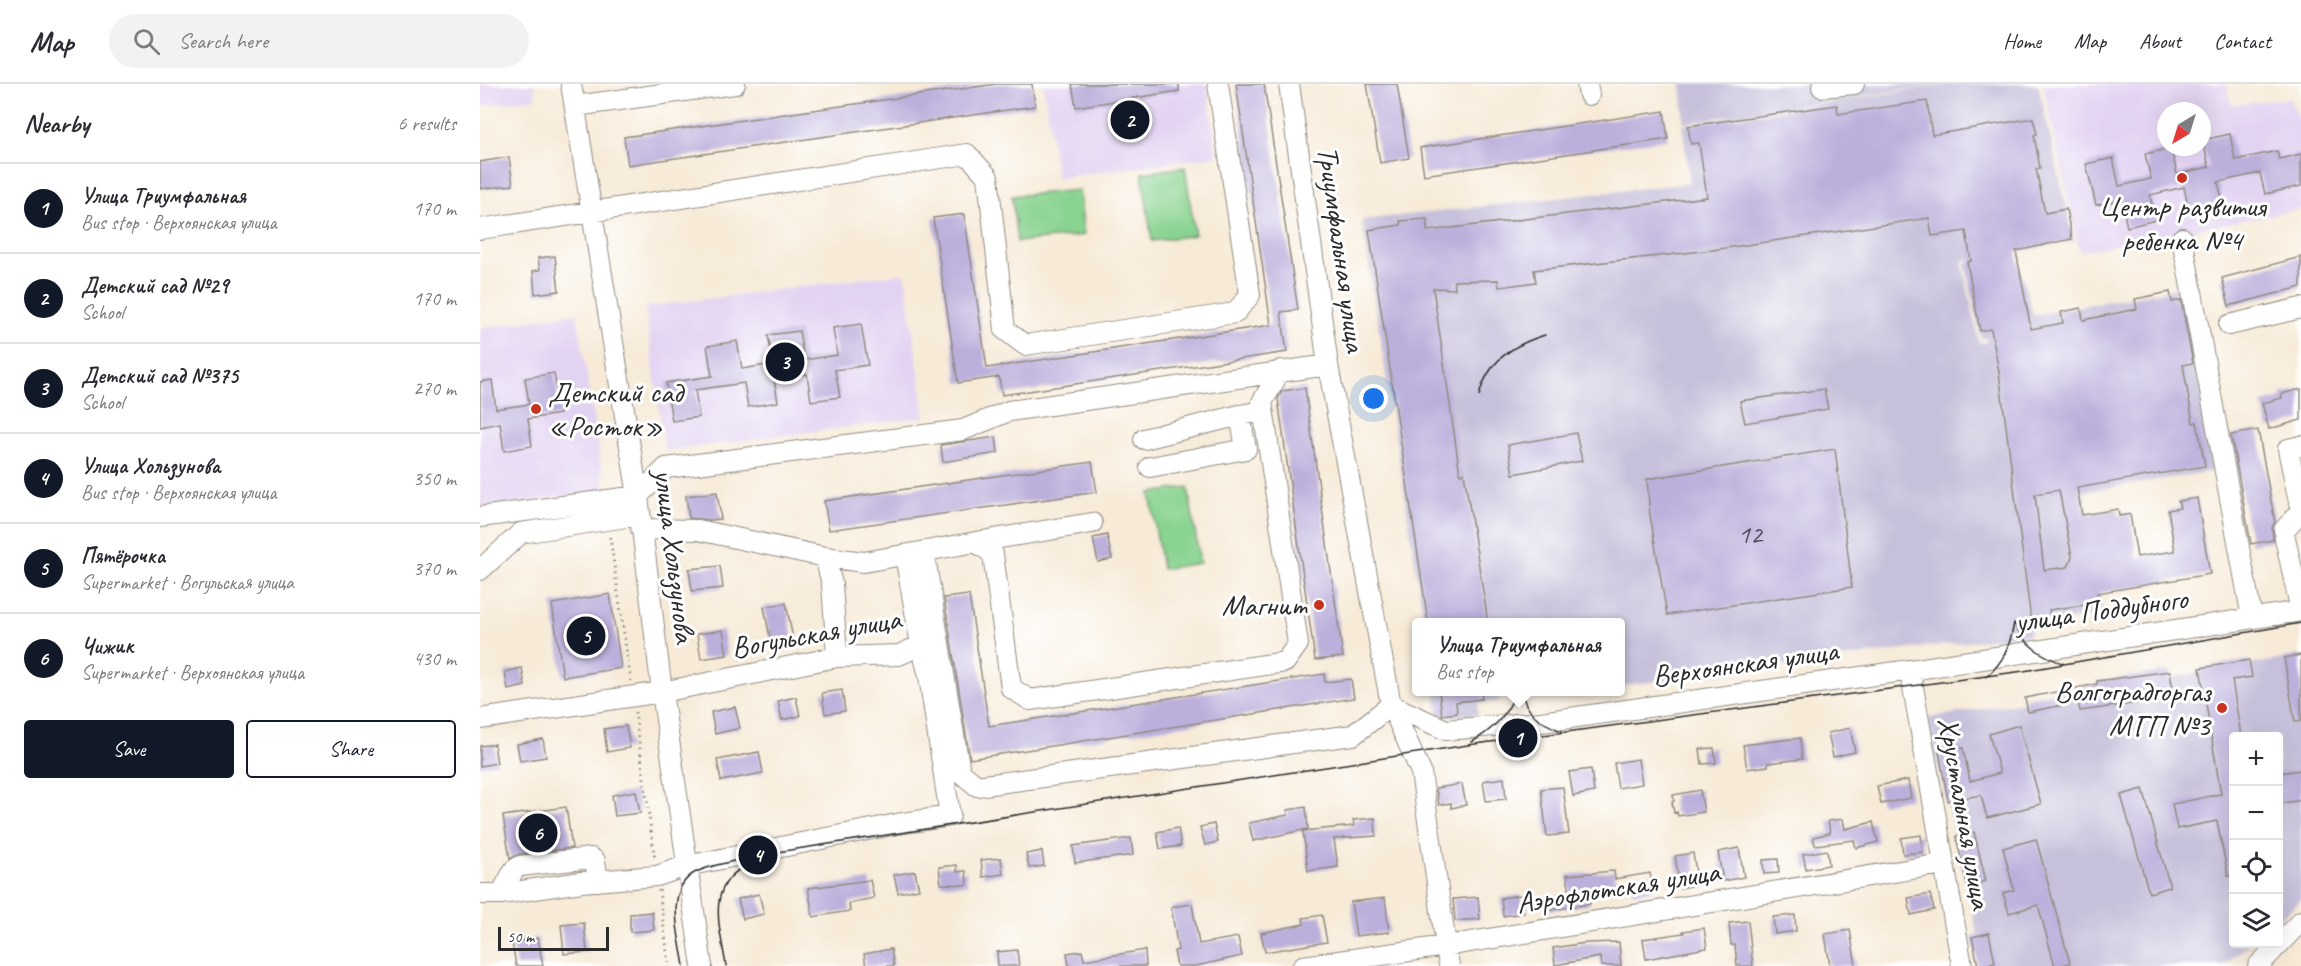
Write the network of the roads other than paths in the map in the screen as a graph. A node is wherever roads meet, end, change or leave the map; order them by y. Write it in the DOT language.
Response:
graph roads {
  1 [pos="571,84"];
  2 [pos="735,84"];
  3 [pos="1218,84"];
  4 [pos="1289,84"];
  5 [pos="1854,84"];
  6 [pos="1822,87"];
  7 [pos="575,106"];
  8 [pos="592,213"];
  9 [pos="480,230"];
  10 [pos="2182,238"];
  11 [pos="2301,309"];
  12 [pos="2229,325"];
  13 [pos="1328,365"];
  14 [pos="1281,370"];
  15 [pos="1263,411"];
  16 [pos="1240,415"];
  17 [pos="1144,439"];
  18 [pos="2301,446"];
  19 [pos="1150,468"];
  20 [pos="640,514"];
  21 [pos="480,517"];
  22 [pos="1092,523"];
  23 [pos="976,542"];
  24 [pos="914,553"];
  25 [pos="825,557"];
  26 [pos="480,570"];
  27 [pos="2301,611"];
  28 [pos="2252,618"];
  29 [pos="921,645"];
  30 [pos="837,657"];
  31 [pos="1910,670"];
  32 [pos="662,692"];
  33 [pos="1391,705"];
  34 [pos="480,719"];
  35 [pos="1942,864"];
  36 [pos="686,866"];
  37 [pos="480,894"];
  38 [pos="2301,921"];
  39 [pos="1446,946"];
  40 [pos="702,966"];
  41 [pos="1303,966"];
  42 [pos="1449,966"];
  43 [pos="1962,966"];
  44 [pos="2258,966"];
  1 -- 7 [label="street, улица Хользунова"];
  2 -- 7 [label="street"];
  3 -- 8 [label="street"];
  4 -- 13 [label="street, Триумфальная улица"];
  5 -- 6 [label="street"];
  7 -- 8 [label="street, улица Хользунова"];
  8 -- 9 [label="street"];
  8 -- 20 [label="street, улица Хользунова"];
  10 -- 28 [label="street"];
  11 -- 12 [label="street"];
  13 -- 14 [label="street"];
  13 -- 33 [label="street, Триумфальная улица"];
  14 -- 15 [label="street"];
  14 -- 20 [label="street"];
  15 -- 16 [label="street"];
  15 -- 23 [label="street"];
  16 -- 17 [label="street"];
  16 -- 19 [label="street"];
  18 -- 27 [label="street"];
  20 -- 21 [label="street"];
  20 -- 25 [label="street"];
  20 -- 26 [label="street"];
  20 -- 32 [label="street, улица Хользунова"];
  22 -- 23 [label="street"];
  23 -- 24 [label="street"];
  24 -- 25 [label="street"];
  24 -- 29 [label="street"];
  24 -- 33 [label="street"];
  25 -- 30 [label="street"];
  27 -- 28 [label="street, улица Поддубного"];
  28 -- 31 [label="street, улица Поддубного"];
  29 -- 30 [label="street, Вогульская улица"];
  29 -- 36 [label="street, Вогульская улица"];
  30 -- 32 [label="street, Вогульская улица"];
  31 -- 33 [label="street, Верхоянская улица"];
  31 -- 35 [label="street, Хрустальная улица"];
  32 -- 34 [label="street, Вогульская улица"];
  32 -- 36 [label="street, улица Хользунова"];
  33 -- 39 [label="street, Триумфальная улица"];
  35 -- 39 [label="street, Аэрофлотская улица"];
  35 -- 43 [label="street, Хрустальная улица"];
  36 -- 37 [label="street"];
  36 -- 40 [label="street, улица Хользунова"];
  38 -- 44 [label="street"];
  39 -- 41 [label="street, Аэрофлотская улица"];
  39 -- 42 [label="street, Триумфальная улица"];
}
